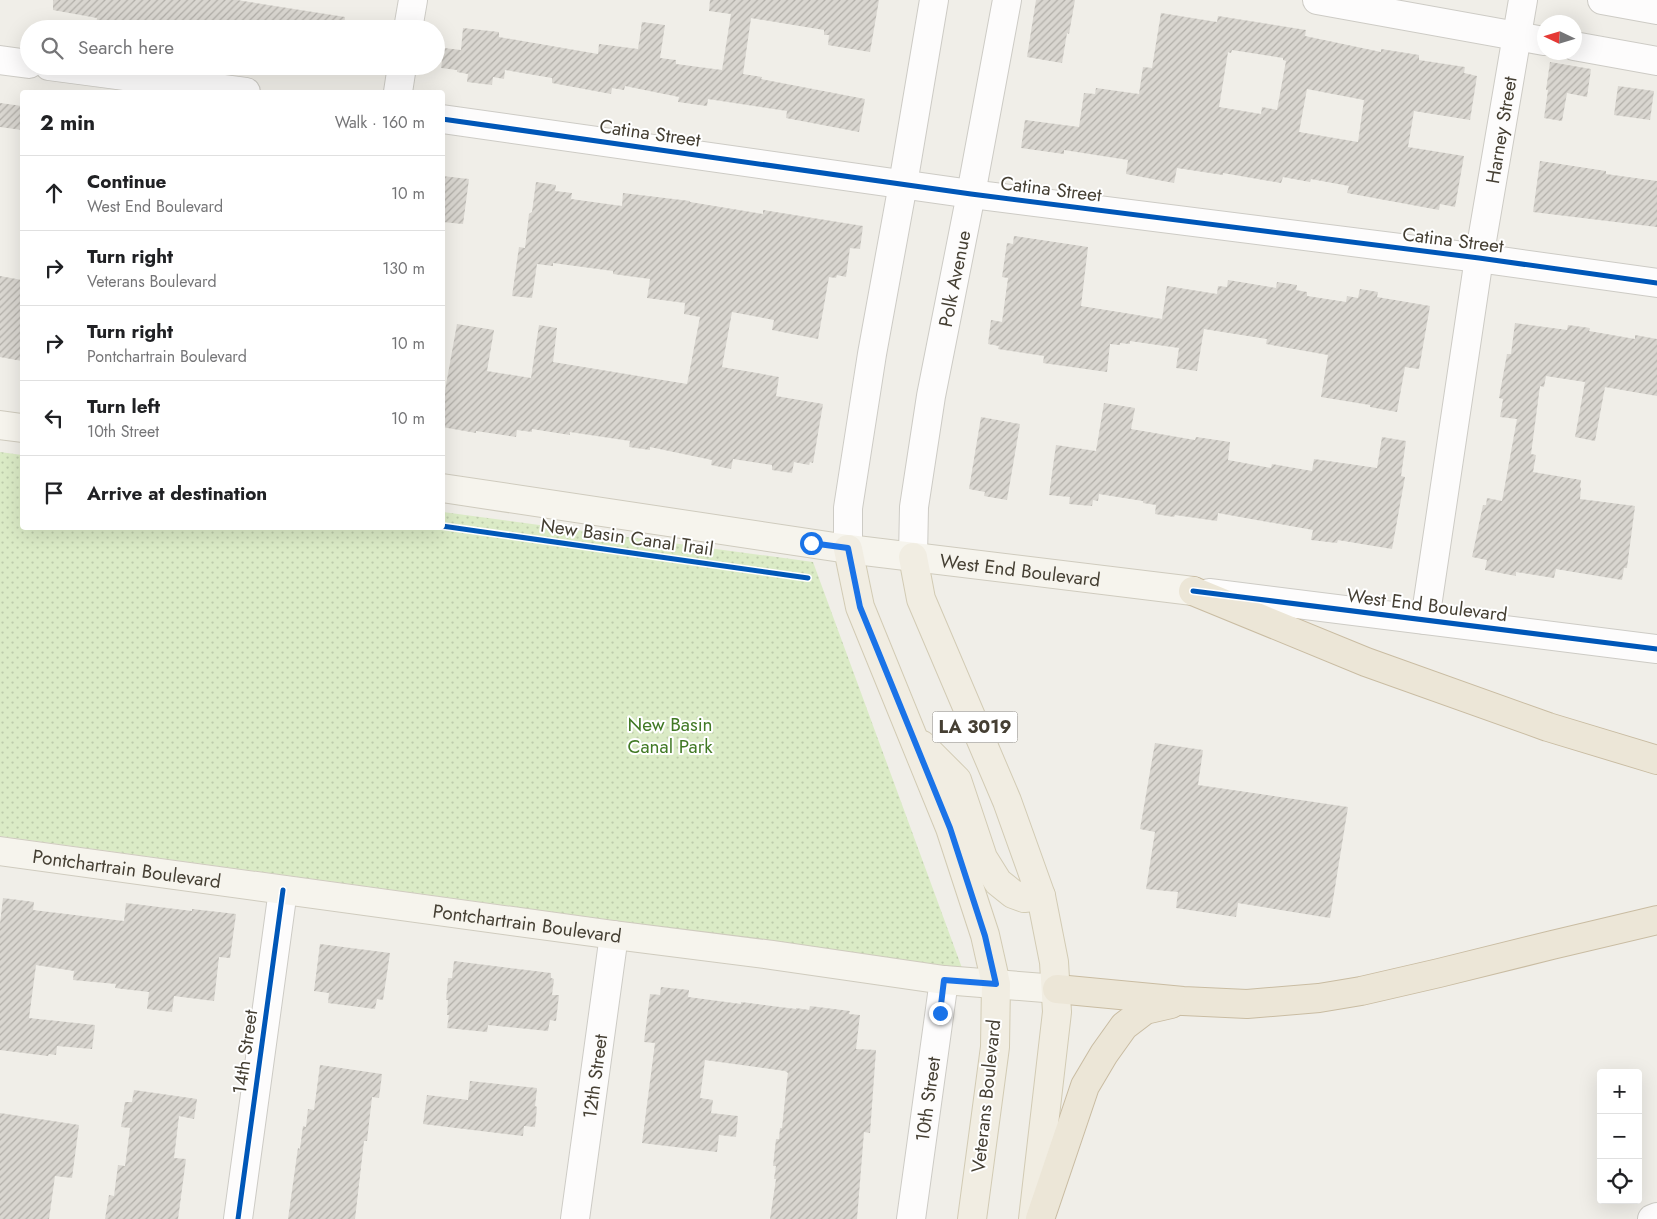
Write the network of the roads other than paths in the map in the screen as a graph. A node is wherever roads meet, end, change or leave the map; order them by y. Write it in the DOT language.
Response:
graph roads {
  1 [pos="413,0"];
  2 [pos="934,0"];
  3 [pos="1007,0"];
  4 [pos="1317,0"];
  5 [pos="1523,0"];
  6 [pos="1602,0"];
  7 [pos="1657,10"];
  8 [pos="410,20"];
  9 [pos="1518,36"];
  10 [pos="1537,39"];
  11 [pos="1582,47"];
  12 [pos="0,60"];
  13 [pos="1657,61"];
  14 [pos="20,63"];
  15 [pos="117,75"];
  16 [pos="401,75"];
  17 [pos="231,90"];
  18 [pos="398,90"];
  19 [pos="445,119"];
  20 [pos="903,184"];
  21 [pos="971,194"];
  22 [pos="1480,258"];
  23 [pos="1657,283"];
  24 [pos="0,425"];
  25 [pos="20,428"];
  26 [pos="445,488"];
  27 [pos="848,548"];
  28 [pos="913,557"];
  29 [pos="1193,591"];
  30 [pos="1425,620"];
  31 [pos="1657,649"];
  32 [pos="912,735"];
  33 [pos="1657,760"];
  34 [pos="0,851"];
  35 [pos="283,890"];
  36 [pos="1041,896"];
  37 [pos="1657,920"];
  38 [pos="614,935"];
  39 [pos="944,980"];
  40 [pos="996,984"];
  41 [pos="1056,989"];
  42 [pos="1183,1001"];
  43 [pos="1657,1217"];
  44 [pos="238,1219"];
  45 [pos="575,1219"];
  46 [pos="911,1219"];
  47 [pos="972,1219"];
  48 [pos="1032,1219"];
  49 [pos="1040,1219"];
  50 [pos="1652,1219"];
  1 -- 8 [label="street"];
  2 -- 20 [label="street"];
  3 -- 21 [label="street, Polk Avenue"];
  4 -- 9 [label="street"];
  5 -- 9 [label="street, Harney Street"];
  6 -- 7 [label="street"];
  9 -- 10 [label="street"];
  9 -- 22 [label="street, Harney Street"];
  11 -- 13 [label="street"];
  12 -- 14 [label="street"];
  15 -- 17 [label="street"];
  16 -- 18 [label="street"];
  19 -- 20 [label="street, Catina Street"];
  20 -- 21 [label="street, Catina Street"];
  20 -- 27 [label="street"];
  21 -- 22 [label="street, Catina Street"];
  21 -- 28 [label="street, Polk Avenue"];
  22 -- 23 [label="street, Catina Street"];
  22 -- 30 [label="street, Harney Street"];
  24 -- 25 [label="main road"];
  26 -- 27 [label="main road, West End Boulevard"];
  27 -- 28 [label="main road, West End Boulevard"];
  27 -- 32 [label="main road, Veterans Boulevard / LA 3019"];
  28 -- 29 [label="main road, West End Boulevard"];
  28 -- 36 [label="main road, LA 3019"];
  29 -- 30 [label="street, West End Boulevard"];
  29 -- 33 [label="highway"];
  30 -- 31 [label="street, West End Boulevard"];
  32 -- 36 [label="main road"];
  32 -- 40 [label="main road, Veterans Boulevard / LA 3019"];
  34 -- 35 [label="main road, Pontchartrain Boulevard"];
  35 -- 38 [label="main road, Pontchartrain Boulevard"];
  35 -- 44 [label="street, 14th Street"];
  36 -- 41 [label="main road, LA 3019"];
  37 -- 42 [label="highway"];
  38 -- 39 [label="main road, Pontchartrain Boulevard"];
  38 -- 45 [label="street, 12th Street"];
  39 -- 40 [label="main road, Pontchartrain Boulevard"];
  39 -- 46 [label="street, 10th Street"];
  40 -- 41 [label="main road, Pontchartrain Boulevard"];
  40 -- 47 [label="main road, Veterans Boulevard / LA 3019"];
  41 -- 42 [label="highway"];
  41 -- 48 [label="main road, LA 3019"];
  42 -- 49 [label="highway"];
  43 -- 50 [label="street"];
}
